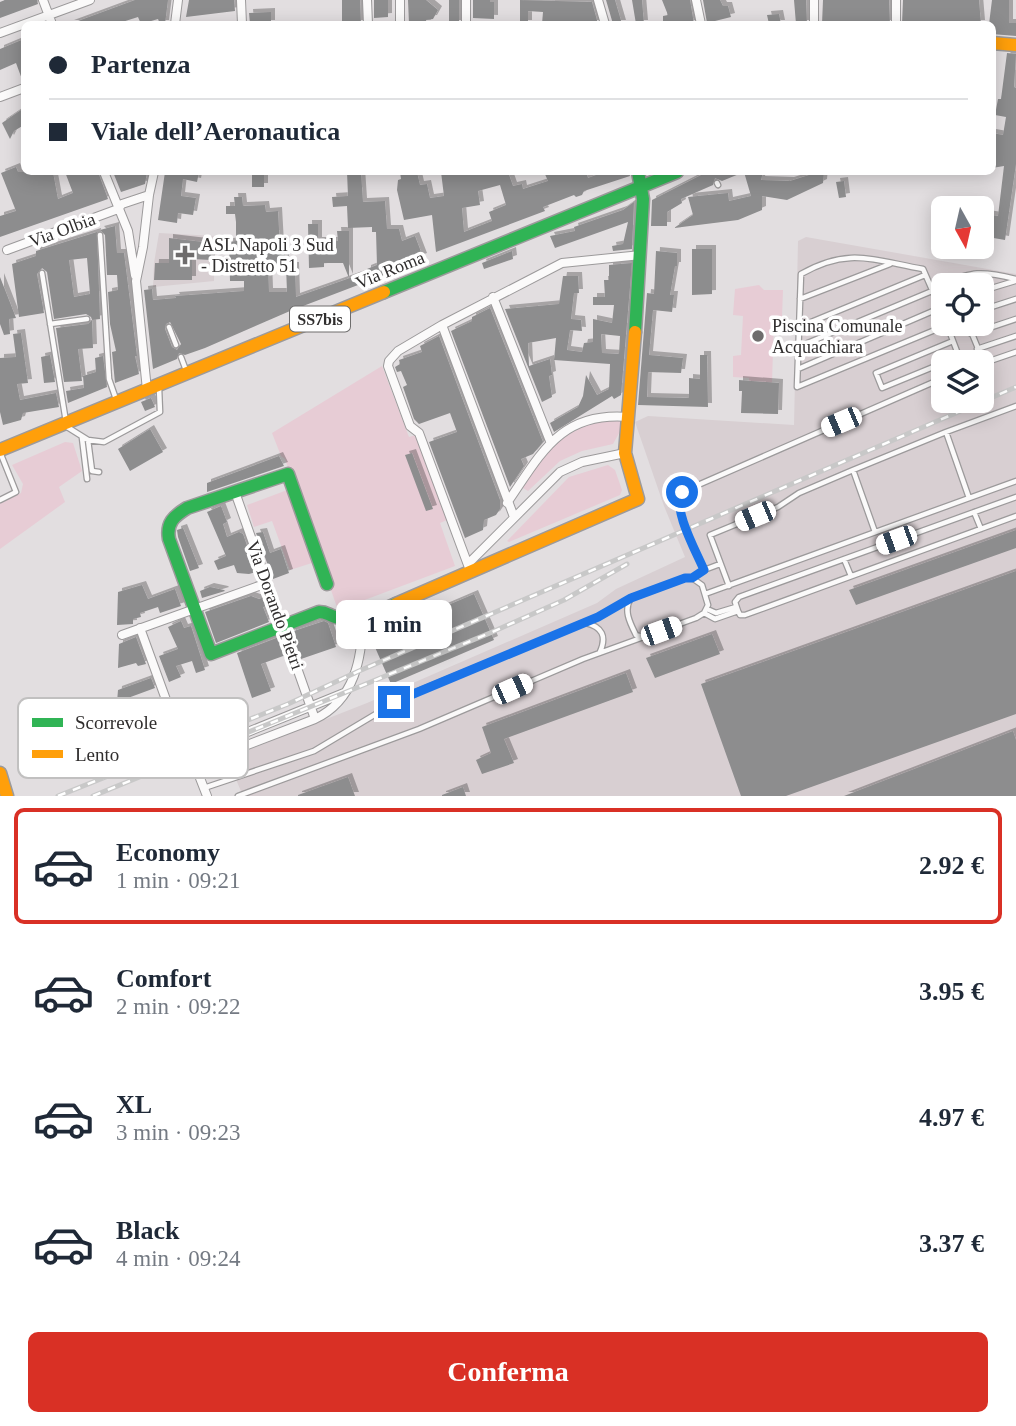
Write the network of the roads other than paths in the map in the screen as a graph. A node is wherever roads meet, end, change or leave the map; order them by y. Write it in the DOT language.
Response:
graph roads {
  1 [pos="43,0"];
  2 [pos="90,0"];
  3 [pos="178,0"];
  4 [pos="241,0"];
  5 [pos="367,0"];
  6 [pos="400,0"];
  7 [pos="466,0"];
  8 [pos="598,0"];
  9 [pos="695,0"];
  10 [pos="814,0"];
  11 [pos="896,0"];
  12 [pos="50,20"];
  13 [pos="175,21"];
  14 [pos="242,21"];
  15 [pos="368,21"];
  16 [pos="400,21"];
  17 [pos="466,21"];
  18 [pos="604,21"];
  19 [pos="700,21"];
  20 [pos="814,21"];
  21 [pos="896,21"];
  22 [pos="21,28"];
  23 [pos="0,33"];
  24 [pos="996,43"];
  25 [pos="1016,45"];
  26 [pos="21,89"];
  27 [pos="0,97"];
  28 [pos="105,175"];
  29 [pos="154,175"];
  30 [pos="638,175"];
  31 [pos="670,175"];
  32 [pos="640,188"];
  33 [pos="149,195"];
  34 [pos="118,209"];
  35 [pos="146,224"];
  36 [pos="128,231"];
  37 [pos="100,235"];
  38 [pos="6,250"];
  39 [pos="641,254"];
  40 [pos="891,263"];
  41 [pos="42,273"];
  42 [pos="925,275"];
  43 [pos="994,276"];
  44 [pos="1016,280"];
  45 [pos="136,281"];
  46 [pos="994,287"];
  47 [pos="931,289"];
  48 [pos="931,291"];
  49 [pos="493,297"];
  50 [pos="800,299"];
  51 [pos="1016,299"];
  52 [pos="994,306"];
  53 [pos="931,312"];
  54 [pos="87,319"];
  55 [pos="1016,319"];
  56 [pos="50,324"];
  57 [pos="442,325"];
  58 [pos="994,326"];
  59 [pos="169,327"];
  60 [pos="799,327"];
  61 [pos="931,331"];
  62 [pos="951,336"];
  63 [pos="972,336"];
  64 [pos="1016,336"];
  65 [pos="953,341"];
  66 [pos="176,345"];
  67 [pos="799,347"];
  68 [pos="978,349"];
  69 [pos="931,350"];
  70 [pos="931,350"];
  71 [pos="956,350"];
  72 [pos="1016,352"];
  73 [pos="181,357"];
  74 [pos="994,359"];
  75 [pos="931,368"];
  76 [pos="798,369"];
  77 [pos="187,374"];
  78 [pos="931,383"];
  79 [pos="153,388"];
  80 [pos="117,402"];
  81 [pos="1016,406"];
  82 [pos="629,413"];
  83 [pos="65,424"];
  84 [pos="946,432"];
  85 [pos="85,439"];
  86 [pos="550,441"];
  87 [pos="0,451"];
  88 [pos="625,453"];
  89 [pos="853,470"];
  90 [pos="99,472"];
  91 [pos="87,479"];
  92 [pos="1016,481"];
  93 [pos="235,492"];
  94 [pos="1016,497"];
  95 [pos="970,498"];
  96 [pos="0,500"];
  97 [pos="507,503"];
  98 [pos="974,512"];
  99 [pos="1016,516"];
  100 [pos="514,517"];
  101 [pos="981,529"];
  102 [pos="875,532"];
  103 [pos="845,559"];
  104 [pos="720,564"];
  105 [pos="469,569"];
  106 [pos="704,570"];
  107 [pos="851,576"];
  108 [pos="692,578"];
  109 [pos="267,583"];
  110 [pos="327,584"];
  111 [pos="729,586"];
  112 [pos="705,594"];
  113 [pos="631,598"];
  114 [pos="737,609"];
  115 [pos="195,610"];
  116 [pos="705,611"];
  117 [pos="363,618"];
  118 [pos="586,622"];
  119 [pos="140,628"];
  120 [pos="282,628"];
  121 [pos="122,635"];
  122 [pos="644,637"];
  123 [pos="600,653"];
  124 [pos="349,689"];
  125 [pos="165,698"];
  126 [pos="312,707"];
  127 [pos="315,719"];
  128 [pos="248,732"];
  129 [pos="248,745"];
  130 [pos="0,773"];
  131 [pos="248,776"];
  132 [pos="242,778"];
  133 [pos="205,792"];
  134 [pos="8,794"];
  135 [pos="238,796"];
  1 -- 12 [label="street"];
  2 -- 12 [label="street"];
  3 -- 13 [label="street"];
  4 -- 14 [label="street"];
  5 -- 15 [label="street"];
  6 -- 16 [label="street"];
  7 -- 17 [label="street"];
  8 -- 18 [label="street"];
  9 -- 19 [label="street"];
  10 -- 20 [label="street"];
  11 -- 21 [label="street"];
  22 -- 23 [label="street"];
  24 -- 25 [label="street"];
  26 -- 27 [label="street"];
  28 -- 34 [label="street"];
  29 -- 33 [label="street"];
  30 -- 32 [label="street"];
  31 -- 32 [label="street, Via Roma / SS7bis"];
  32 -- 39 [label="street"];
  32 -- 77 [label="street, Via Roma / SS7bis"];
  33 -- 34 [label="street, Via Olbia"];
  33 -- 35 [label="street"];
  34 -- 36 [label="street"];
  34 -- 38 [label="street, Via Olbia"];
  35 -- 36 [label="street"];
  35 -- 45 [label="street"];
  36 -- 45 [label="street"];
  37 -- 80 [label="lane"];
  39 -- 49 [label="street"];
  39 -- 82 [label="street"];
  40 -- 42 [label="lane"];
  40 -- 50 [label="lane"];
  40 -- 50 [label="lane"];
  41 -- 56 [label="lane"];
  42 -- 47 [label="lane"];
  42 -- 60 [label="lane"];
  43 -- 44 [label="lane"];
  44 -- 46 [label="lane"];
  45 -- 79 [label="street"];
  48 -- 67 [label="lane"];
  49 -- 57 [label="street"];
  49 -- 86 [label="street"];
  50 -- 60 [label="lane"];
  51 -- 52 [label="lane"];
  53 -- 76 [label="lane"];
  54 -- 56 [label="lane"];
  55 -- 58 [label="lane"];
  56 -- 83 [label="lane"];
  57 -- 97 [label="street"];
  57 -- 105 [label="street"];
  59 -- 66 [label="lane"];
  60 -- 67 [label="lane"];
  61 -- 76 [label="lane"];
  62 -- 65 [label="lane"];
  63 -- 68 [label="lane"];
  64 -- 68 [label="lane"];
  65 -- 70 [label="lane"];
  65 -- 71 [label="lane"];
  67 -- 76 [label="lane"];
  69 -- 75 [label="lane"];
  72 -- 74 [label="lane"];
  73 -- 77 [label="lane"];
  77 -- 79 [label="street, Via Roma / SS7bis"];
  78 -- 106 [label="lane"];
  79 -- 80 [label="street, Via Roma / SS7bis"];
  79 -- 85 [label="lane"];
  80 -- 83 [label="street, Via Roma / SS7bis"];
  81 -- 84 [label="lane"];
  82 -- 86 [label="street"];
  82 -- 88 [label="street"];
  83 -- 85 [label="lane"];
  83 -- 87 [label="street, Via Roma / SS7bis"];
  84 -- 89 [label="lane"];
  84 -- 95 [label="lane"];
  85 -- 90 [label="lane"];
  85 -- 91 [label="lane"];
  86 -- 97 [label="street"];
  87 -- 96 [label="lane"];
  88 -- 100 [label="street"];
  88 -- 105 [label="street"];
  89 -- 102 [label="lane"];
  89 -- 104 [label="lane"];
  92 -- 95 [label="lane"];
  93 -- 109 [label="street, Via Dorando Pietri"];
  93 -- 110 [label="street"];
  93 -- 115 [label="street"];
  94 -- 98 [label="lane"];
  95 -- 102 [label="lane"];
  97 -- 100 [label="street"];
  98 -- 101 [label="lane"];
  98 -- 103 [label="lane"];
  99 -- 101 [label="lane"];
  100 -- 105 [label="street"];
  101 -- 107 [label="lane"];
  102 -- 111 [label="lane"];
  103 -- 107 [label="lane"];
  103 -- 114 [label="lane"];
  104 -- 106 [label="lane"];
  104 -- 111 [label="lane"];
  105 -- 117 [label="street"];
  106 -- 108 [label="lane"];
  107 -- 114 [label="lane"];
  108 -- 112 [label="lane"];
  108 -- 113 [label="lane"];
  109 -- 115 [label="street"];
  109 -- 120 [label="street, Via Dorando Pietri"];
  111 -- 112 [label="lane"];
  112 -- 116 [label="lane"];
  113 -- 118 [label="lane"];
  113 -- 122 [label="lane"];
  114 -- 116 [label="lane"];
  115 -- 119 [label="street"];
  115 -- 120 [label="street"];
  116 -- 122 [label="lane"];
  117 -- 120 [label="street"];
  117 -- 124 [label="street"];
  118 -- 123 [label="lane"];
  118 -- 131 [label="lane"];
  119 -- 121 [label="street"];
  119 -- 125 [label="street"];
  120 -- 126 [label="street, Via Dorando Pietri"];
  122 -- 123 [label="lane"];
  123 -- 135 [label="lane"];
  124 -- 126 [label="street"];
  124 -- 127 [label="street"];
  126 -- 127 [label="street, Via Dorando Pietri"];
  126 -- 128 [label="street"];
  127 -- 129 [label="street"];
  130 -- 134 [label="street"];
  132 -- 133 [label="lane"];
}
